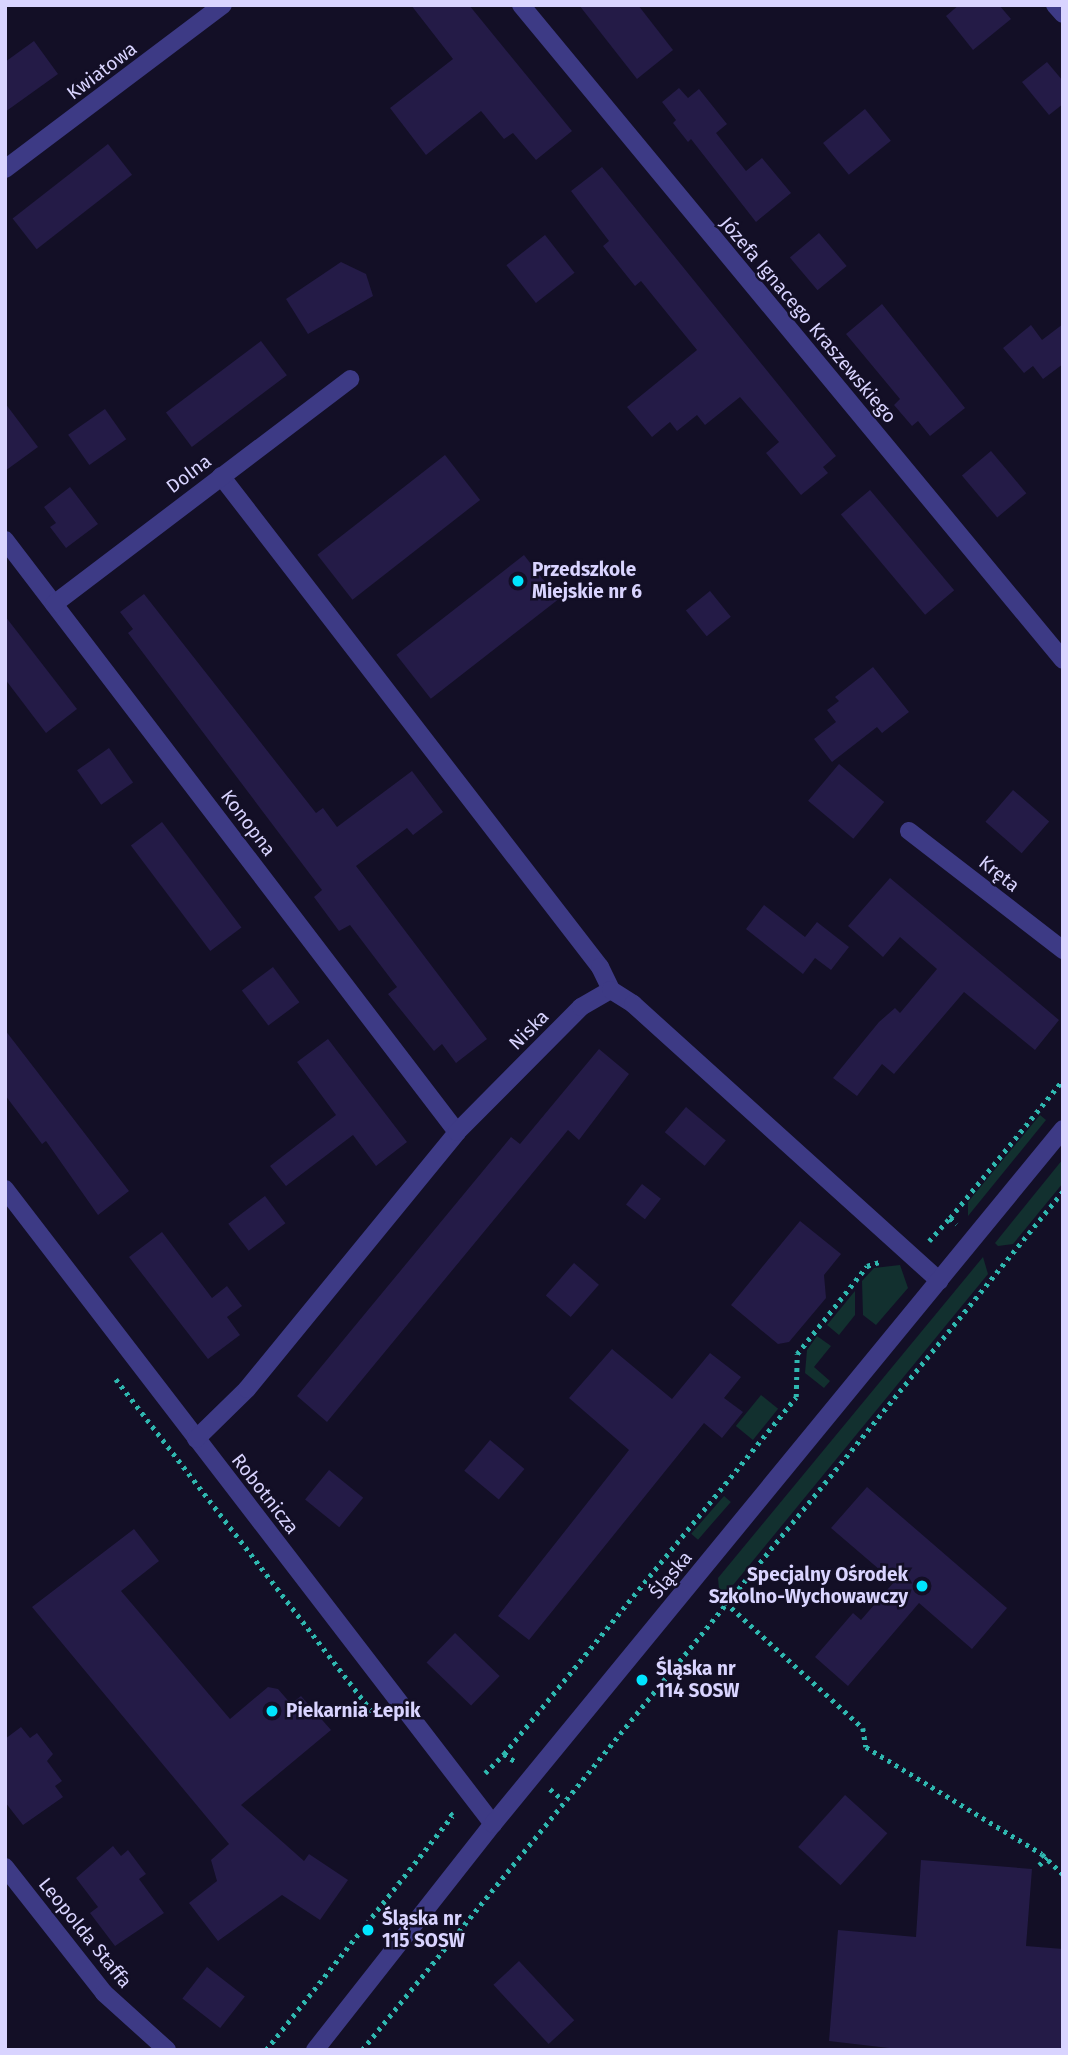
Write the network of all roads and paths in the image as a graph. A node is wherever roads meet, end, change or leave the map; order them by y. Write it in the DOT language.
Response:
graph roads {
  1 [pos="223,5"];
  2 [pos="521,5"];
  3 [pos="1055,5"];
  4 [pos="1063,15"];
  5 [pos="5,169"];
  6 [pos="350,379"];
  7 [pos="221,476"];
  8 [pos="5,540"];
  9 [pos="54,604"];
  10 [pos="1063,660"];
  11 [pos="909,831"];
  12 [pos="1063,950"];
  13 [pos="611,990"];
  14 [pos="1063,1080"];
  15 [pos="1063,1129"];
  16 [pos="457,1132"];
  17 [pos="5,1189"];
  18 [pos="1063,1191"];
  19 [pos="950,1217"];
  20 [pos="960,1226"];
  21 [pos="920,1239"];
  22 [pos="996,1255"];
  23 [pos="892,1258"];
  24 [pos="1004,1261"];
  25 [pos="940,1281"];
  26 [pos="148,1421"];
  27 [pos="196,1438"];
  28 [pos="725,1602"];
  29 [pos="376,1717"];
  30 [pos="504,1754"];
  31 [pos="519,1765"];
  32 [pos="486,1775"];
  33 [pos="549,1789"];
  34 [pos="563,1800"];
  35 [pos="444,1805"];
  36 [pos="493,1824"];
  37 [pos="1046,1858"];
  38 [pos="1039,1865"];
  39 [pos="5,1867"];
  40 [pos="1063,1874"];
  41 [pos="167,2050"];
  42 [pos="266,2050"];
  43 [pos="315,2050"];
  44 [pos="362,2050"];
  1 -- 5 [label="street, Kwiatowa"];
  2 -- 10 [label="street, Józefa Ignacego Kraszewskiego"];
  3 -- 4 [label="street"];
  6 -- 7 [label="street, Dolna"];
  7 -- 9 [label="street, Dolna"];
  7 -- 13 [label="street"];
  8 -- 9 [label="street, Konopna"];
  9 -- 16 [label="street, Konopna"];
  11 -- 12 [label="street, Kręta"];
  13 -- 16 [label="street, Niska"];
  13 -- 25 [label="street"];
  14 -- 19 [label="path"];
  15 -- 25 [label="street, Śląska"];
  16 -- 27 [label="street, Niska"];
  17 -- 27 [label="street, Robotnicza"];
  18 -- 24 [label="path"];
  19 -- 20 [label="path"];
  19 -- 21 [label="path"];
  22 -- 24 [label="path"];
  23 -- 30 [label="path"];
  24 -- 28 [label="path"];
  25 -- 36 [label="street, Śląska"];
  26 -- 29 [label="path"];
  27 -- 36 [label="street, Robotnicza"];
  28 -- 34 [label="path"];
  28 -- 37 [label="path"];
  30 -- 31 [label="path"];
  30 -- 32 [label="path"];
  33 -- 34 [label="path"];
  34 -- 44 [label="path"];
  35 -- 42 [label="path"];
  36 -- 43 [label="street, Śląska"];
  37 -- 38 [label="path"];
  37 -- 40 [label="path"];
  39 -- 41 [label="street, Leopolda Staffa"];
}
